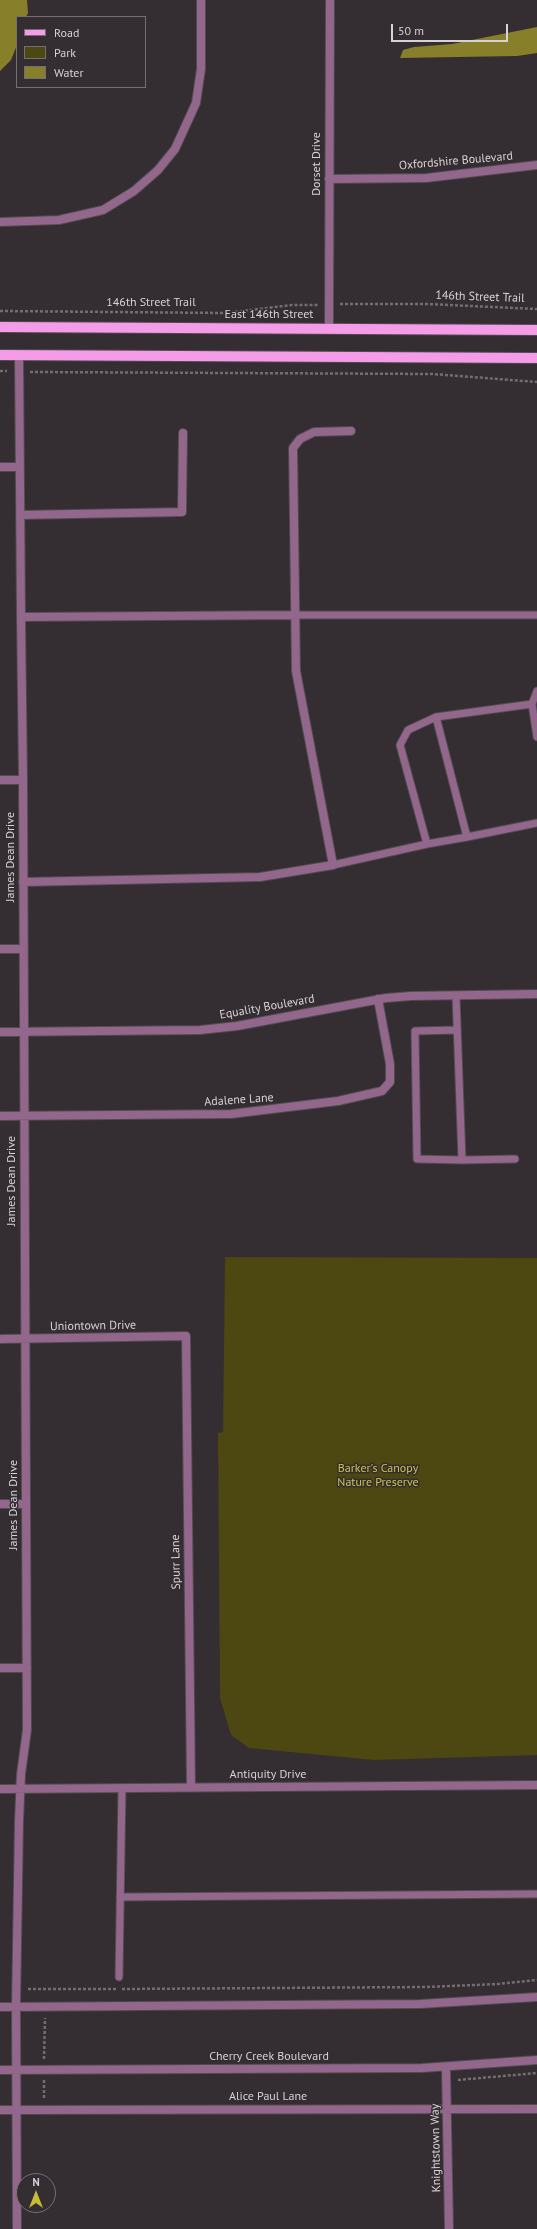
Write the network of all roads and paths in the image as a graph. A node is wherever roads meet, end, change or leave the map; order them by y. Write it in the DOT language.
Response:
graph roads {
  1 [pos="201,0"];
  2 [pos="330,0"];
  3 [pos="537,166"];
  4 [pos="329,179"];
  5 [pos="0,222"];
  6 [pos="302,304"];
  7 [pos="351,304"];
  8 [pos="537,309"];
  9 [pos="0,312"];
  10 [pos="0,327"];
  11 [pos="330,328"];
  12 [pos="537,330"];
  13 [pos="0,355"];
  14 [pos="19,356"];
  15 [pos="537,358"];
  16 [pos="0,371"];
  17 [pos="19,372"];
  18 [pos="537,382"];
  19 [pos="352,431"];
  20 [pos="183,433"];
  21 [pos="0,466"];
  22 [pos="19,467"];
  23 [pos="20,515"];
  24 [pos="21,616"];
  25 [pos="295,616"];
  26 [pos="537,616"];
  27 [pos="537,691"];
  28 [pos="532,704"];
  29 [pos="436,717"];
  30 [pos="537,737"];
  31 [pos="0,780"];
  32 [pos="23,780"];
  33 [pos="537,823"];
  34 [pos="467,837"];
  35 [pos="427,844"];
  36 [pos="333,865"];
  37 [pos="23,882"];
  38 [pos="23,948"];
  39 [pos="0,949"];
  40 [pos="537,994"];
  41 [pos="456,996"];
  42 [pos="378,999"];
  43 [pos="457,1030"];
  44 [pos="23,1031"];
  45 [pos="0,1032"];
  46 [pos="0,1116"];
  47 [pos="24,1116"];
  48 [pos="462,1160"];
  49 [pos="515,1160"];
  50 [pos="186,1336"];
  51 [pos="0,1339"];
  52 [pos="25,1339"];
  53 [pos="0,1504"];
  54 [pos="26,1504"];
  55 [pos="0,1668"];
  56 [pos="27,1668"];
  57 [pos="537,1785"];
  58 [pos="191,1787"];
  59 [pos="122,1788"];
  60 [pos="0,1789"];
  61 [pos="20,1789"];
  62 [pos="537,1894"];
  63 [pos="120,1897"];
  64 [pos="119,1977"];
  65 [pos="537,1980"];
  66 [pos="537,1997"];
  67 [pos="0,2007"];
  68 [pos="16,2007"];
  69 [pos="45,2007"];
  70 [pos="537,2060"];
  71 [pos="446,2068"];
  72 [pos="0,2070"];
  73 [pos="16,2070"];
  74 [pos="44,2070"];
  75 [pos="537,2108"];
  76 [pos="448,2109"];
  77 [pos="0,2110"];
  78 [pos="17,2110"];
  79 [pos="44,2110"];
  80 [pos="17,2229"];
  81 [pos="449,2229"];
  1 -- 5 [label="street"];
  2 -- 4 [label="street, Dorset Drive"];
  3 -- 4 [label="street, Oxfordshire Boulevard"];
  4 -- 11 [label="street, Dorset Drive"];
  6 -- 9 [label="path, 146th Street Trail"];
  7 -- 8 [label="path, 146th Street Trail"];
  10 -- 11 [label="main road, East 146th Street"];
  11 -- 12 [label="main road, East 146th Street"];
  13 -- 14 [label="main road"];
  14 -- 15 [label="main road"];
  14 -- 17 [label="street, James Dean Drive"];
  16 -- 17 [label="path"];
  17 -- 18 [label="path"];
  17 -- 22 [label="street, James Dean Drive"];
  19 -- 25 [label="street"];
  20 -- 23 [label="street"];
  21 -- 22 [label="street"];
  22 -- 23 [label="street, James Dean Drive"];
  23 -- 24 [label="street, James Dean Drive"];
  24 -- 25 [label="street"];
  24 -- 32 [label="street, James Dean Drive"];
  25 -- 26 [label="lane"];
  25 -- 36 [label="street"];
  27 -- 28 [label="lane"];
  28 -- 29 [label="lane"];
  28 -- 30 [label="lane"];
  29 -- 34 [label="lane"];
  29 -- 35 [label="lane"];
  31 -- 32 [label="street"];
  32 -- 37 [label="street, James Dean Drive"];
  33 -- 34 [label="lane"];
  34 -- 35 [label="lane"];
  35 -- 36 [label="lane"];
  36 -- 37 [label="street"];
  37 -- 38 [label="street, James Dean Drive"];
  38 -- 39 [label="street"];
  38 -- 44 [label="street, James Dean Drive"];
  40 -- 41 [label="street, Equality Boulevard"];
  41 -- 42 [label="street, Equality Boulevard"];
  41 -- 43 [label="lane"];
  42 -- 44 [label="street, Equality Boulevard"];
  42 -- 47 [label="street, Adalene Lane"];
  43 -- 48 [label="lane"];
  43 -- 48 [label="lane"];
  44 -- 45 [label="street, Equality Boulevard"];
  44 -- 47 [label="street, James Dean Drive"];
  46 -- 47 [label="street, Adalene Lane"];
  47 -- 52 [label="street, James Dean Drive"];
  48 -- 49 [label="lane"];
  50 -- 52 [label="street, Uniontown Drive"];
  50 -- 58 [label="street, Spurr Lane"];
  51 -- 52 [label="street, Uniontown Drive"];
  52 -- 54 [label="street, James Dean Drive"];
  53 -- 54 [label="street"];
  54 -- 56 [label="street, James Dean Drive"];
  55 -- 56 [label="street"];
  56 -- 61 [label="street, James Dean Drive"];
  57 -- 58 [label="street, Antiquity Drive"];
  58 -- 59 [label="street, Antiquity Drive"];
  59 -- 61 [label="street, Antiquity Drive"];
  59 -- 63 [label="lane"];
  60 -- 61 [label="street, Antiquity Drive"];
  61 -- 68 [label="street, James Dean Drive"];
  62 -- 63 [label="lane"];
  63 -- 64 [label="lane"];
  65 -- 69 [label="path"];
  66 -- 69 [label="street"];
  67 -- 68 [label="street"];
  68 -- 69 [label="street"];
  68 -- 73 [label="street, James Dean Drive"];
  69 -- 74 [label="path"];
  70 -- 71 [label="street, Cherry Creek Boulevard"];
  71 -- 74 [label="street, Cherry Creek Boulevard"];
  71 -- 76 [label="street, Knightstown Way"];
  72 -- 73 [label="street, Cherry Creek Boulevard"];
  73 -- 74 [label="street, Cherry Creek Boulevard"];
  73 -- 78 [label="street, James Dean Drive"];
  74 -- 79 [label="path"];
  75 -- 76 [label="street, Alice Paul Lane"];
  76 -- 79 [label="street, Alice Paul Lane"];
  76 -- 81 [label="street, Knightstown Way"];
  77 -- 78 [label="street, Alice Paul Lane"];
  78 -- 79 [label="street, Alice Paul Lane"];
  78 -- 80 [label="street, James Dean Drive"];
}
